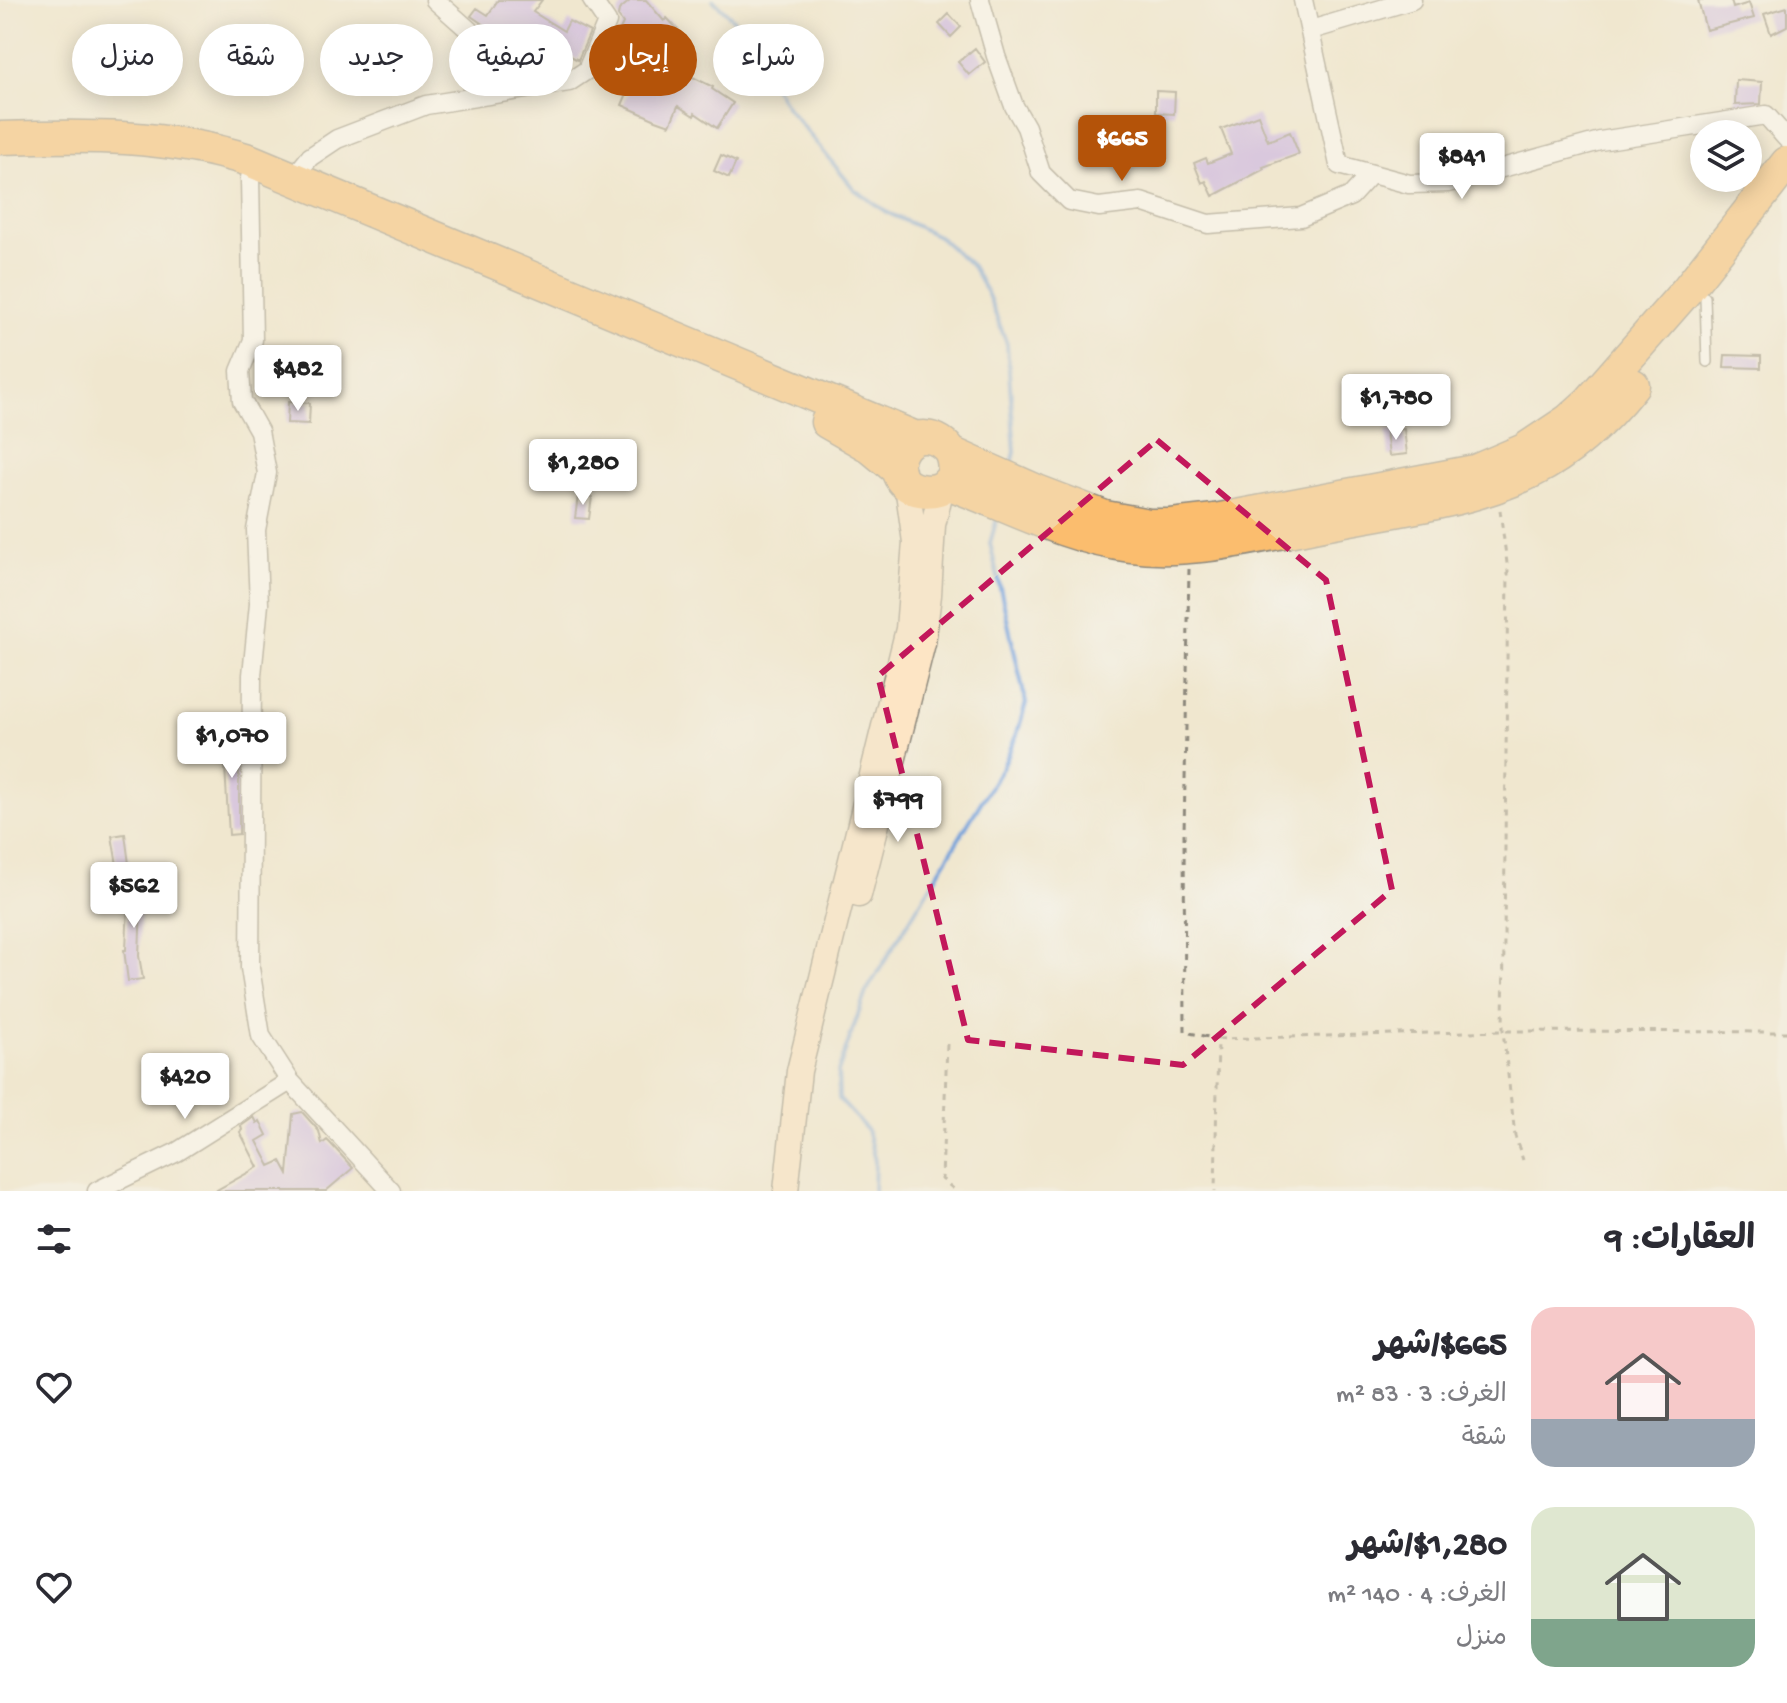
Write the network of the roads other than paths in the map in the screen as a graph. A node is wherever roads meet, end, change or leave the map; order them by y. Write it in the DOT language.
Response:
graph roads {
  1 [pos="435,0"];
  2 [pos="592,0"];
  3 [pos="980,0"];
  4 [pos="1303,0"];
  5 [pos="1412,0"];
  6 [pos="462,24"];
  7 [pos="1311,30"];
  8 [pos="573,79"];
  9 [pos="476,96"];
  10 [pos="0,138"];
  11 [pos="1787,139"];
  12 [pos="0,157"];
  13 [pos="1787,163"];
  14 [pos="1371,174"];
  15 [pos="294,177"];
  16 [pos="250,178"];
  17 [pos="1787,192"];
  18 [pos="1705,297"];
  19 [pos="1707,362"];
  20 [pos="916,438"];
  21 [pos="957,476"];
  22 [pos="903,478"];
  23 [pos="1030,503"];
  24 [pos="290,1081"];
  25 [pos="97,1191"];
  26 [pos="391,1191"];
  27 [pos="786,1191"];
  28 [pos="803,1191"];
  1 -- 6 [label="street"];
  2 -- 8 [label="street"];
  3 -- 14 [label="street"];
  4 -- 7 [label="street"];
  5 -- 7 [label="street"];
  7 -- 14 [label="street"];
  9 -- 15 [label="street"];
  10 -- 15 [label="highway"];
  11 -- 14 [label="street"];
  12 -- 16 [label="highway"];
  13 -- 23 [label="highway"];
  15 -- 20 [label="highway"];
  16 -- 22 [label="highway"];
  16 -- 24 [label="street"];
  17 -- 18 [label="highway"];
  18 -- 19 [label="lane"];
  18 -- 23 [label="highway"];
  20 -- 21 [label="highway"];
  20 -- 22 [label="highway"];
  21 -- 22 [label="highway"];
  21 -- 23 [label="highway"];
  21 -- 28 [label="main road"];
  22 -- 27 [label="main road"];
  24 -- 25 [label="street"];
  24 -- 26 [label="street"];
}
